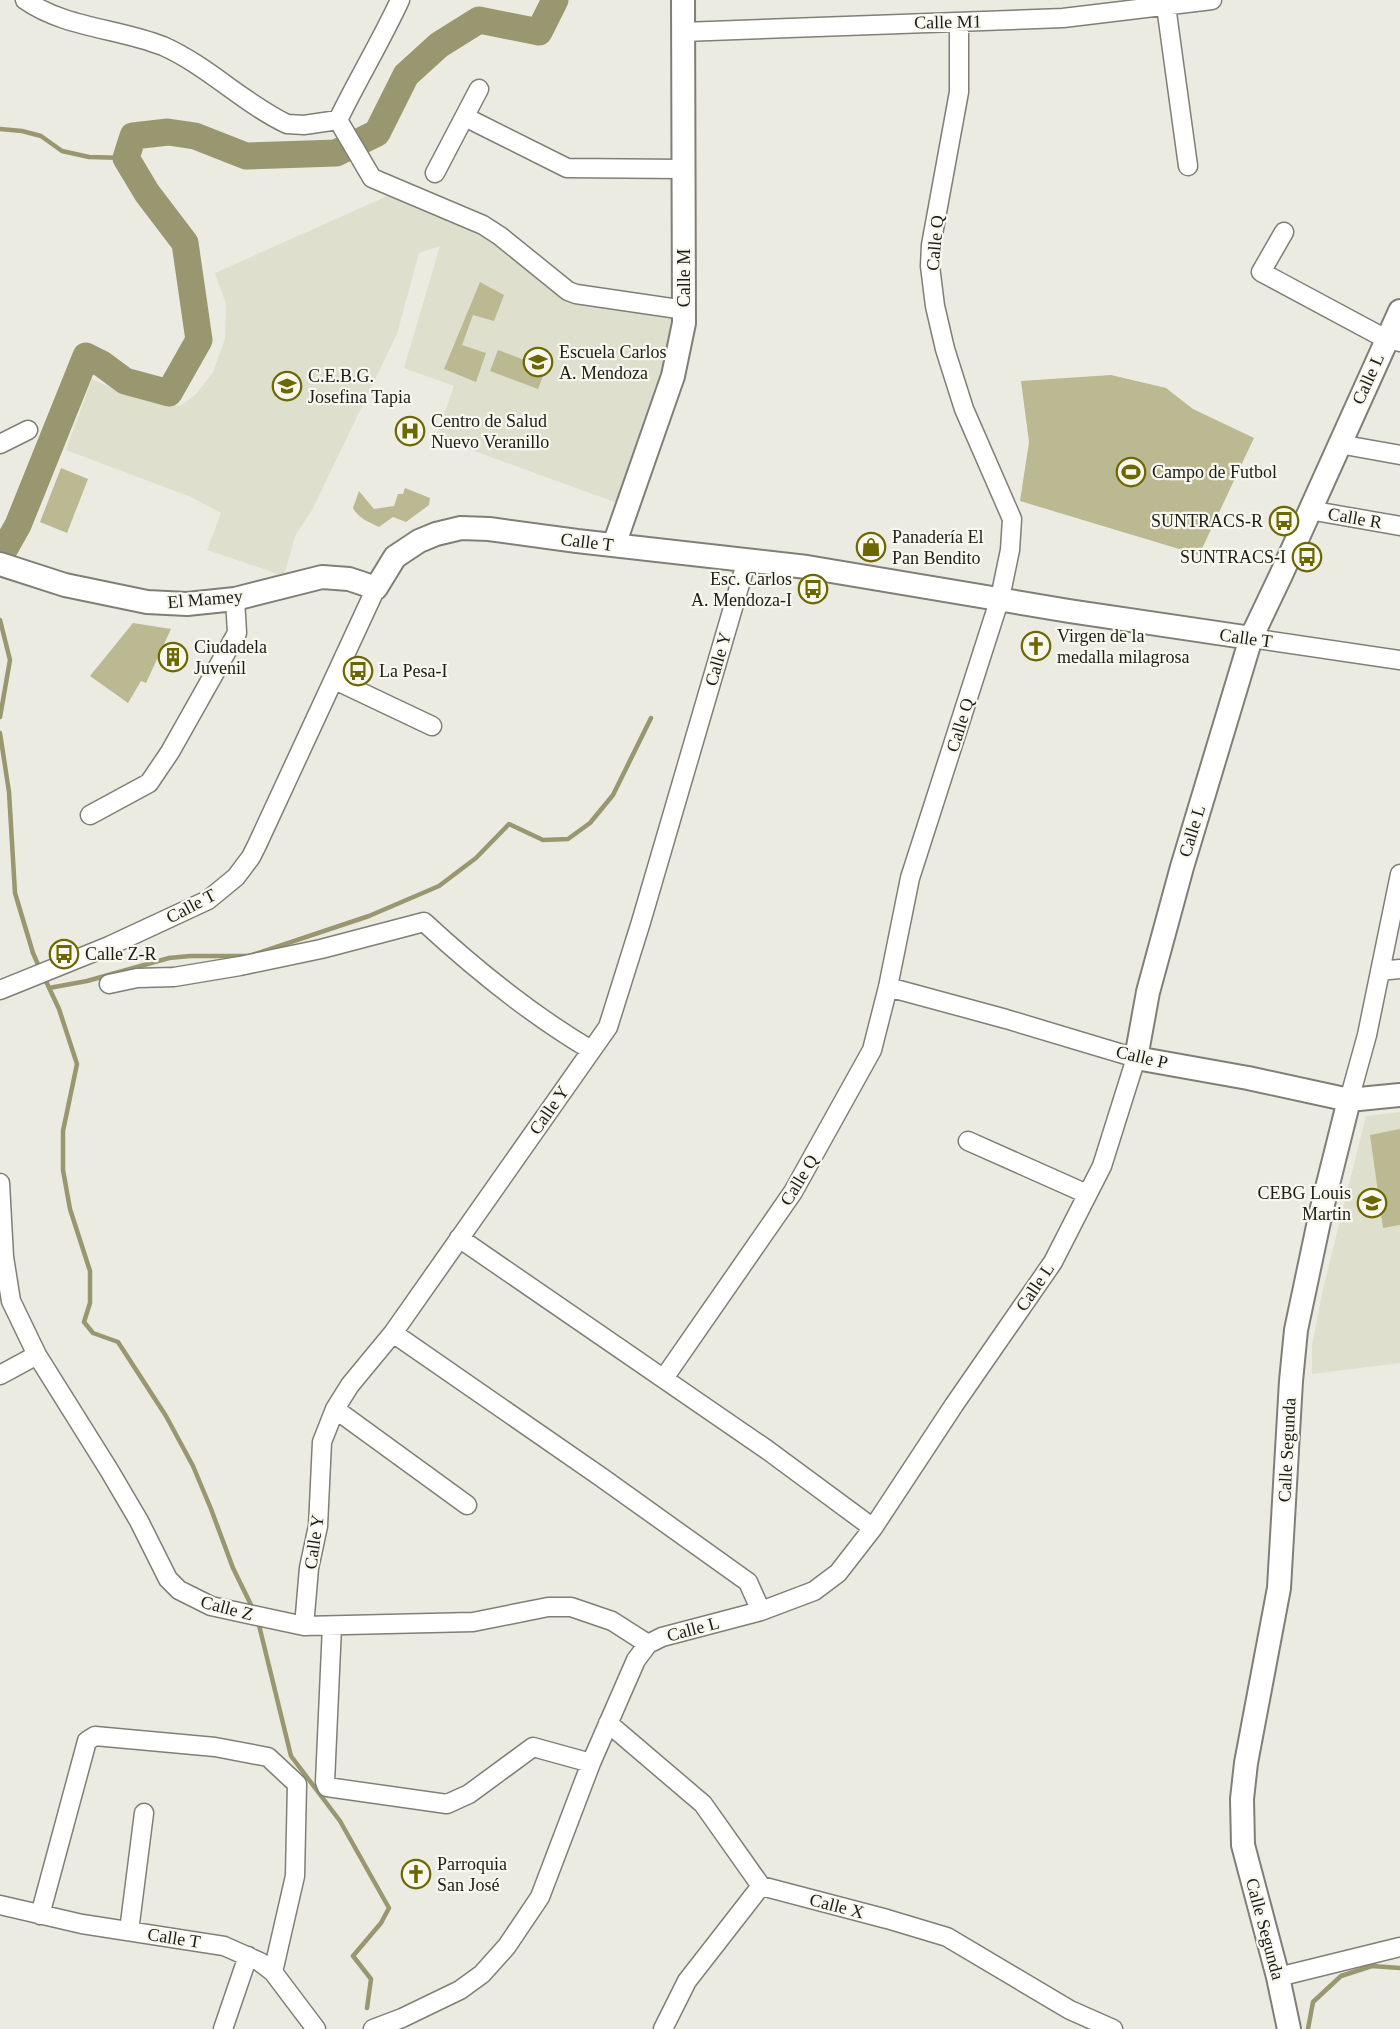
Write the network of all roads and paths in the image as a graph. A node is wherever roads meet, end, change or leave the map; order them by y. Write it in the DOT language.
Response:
graph roads {
  1 [pos="25,0"];
  2 [pos="400,0"];
  3 [pos="683,0"];
  4 [pos="1060,0"];
  5 [pos="1212,0"];
  6 [pos="1166,6"];
  7 [pos="1063,18"];
  8 [pos="959,23"];
  9 [pos="682,32"];
  10 [pos="479,89"];
  11 [pos="465,117"];
  12 [pos="342,127"];
  13 [pos="1188,166"];
  14 [pos="683,169"];
  15 [pos="435,173"];
  16 [pos="1284,232"];
  17 [pos="685,310"];
  18 [pos="1400,311"];
  19 [pos="1393,340"];
  20 [pos="28,430"];
  21 [pos="0,444"];
  22 [pos="1339,444"];
  23 [pos="1400,455"];
  24 [pos="1309,510"];
  25 [pos="1400,526"];
  26 [pos="614,545"];
  27 [pos="747,560"];
  28 [pos="7,567"];
  29 [pos="376,588"];
  30 [pos="1000,598"];
  31 [pos="235,599"];
  32 [pos="1251,638"];
  33 [pos="1400,660"];
  34 [pos="335,680"];
  35 [pos="432,726"];
  36 [pos="90,815"];
  37 [pos="1399,882"];
  38 [pos="1400,969"];
  39 [pos="1380,971"];
  40 [pos="109,984"];
  41 [pos="888,987"];
  42 [pos="1,988"];
  43 [pos="591,1050"];
  44 [pos="1136,1058"];
  45 [pos="1400,1095"];
  46 [pos="1349,1100"];
  47 [pos="968,1141"];
  48 [pos="0,1183"];
  49 [pos="1088,1194"];
  50 [pos="459,1238"];
  51 [pos="393,1333"];
  52 [pos="37,1355"];
  53 [pos="0,1375"];
  54 [pos="664,1378"];
  55 [pos="335,1409"];
  56 [pos="467,1505"];
  57 [pos="873,1528"];
  58 [pos="761,1611"];
  59 [pos="304,1626"];
  60 [pos="332,1626"];
  61 [pos="648,1644"];
  62 [pos="608,1724"];
  63 [pos="591,1763"];
  64 [pos="144,1813"];
  65 [pos="761,1886"];
  66 [pos="0,1905"];
  67 [pos="40,1915"];
  68 [pos="129,1931"];
  69 [pos="1400,1947"];
  70 [pos="248,1956"];
  71 [pos="273,1972"];
  72 [pos="1278,1977"];
  73 [pos="223,2029"];
  74 [pos="316,2029"];
  75 [pos="373,2029"];
  76 [pos="663,2029"];
  77 [pos="1113,2029"];
  78 [pos="1289,2029"];
  1 -- 12 [label="street"];
  2 -- 12 [label="street"];
  3 -- 9 [label="street, Calle M"];
  4 -- 7 [label="street"];
  5 -- 6 [label="street, Calle M1"];
  6 -- 7 [label="street, Calle M1"];
  6 -- 13 [label="street"];
  7 -- 8 [label="street, Calle M1"];
  8 -- 9 [label="street, Calle M1"];
  8 -- 30 [label="street, Calle Q"];
  9 -- 14 [label="street, Calle M"];
  10 -- 11 [label="street"];
  11 -- 14 [label="street"];
  11 -- 15 [label="street"];
  12 -- 17 [label="street"];
  14 -- 17 [label="street, Calle M"];
  16 -- 19 [label="street"];
  17 -- 26 [label="street, Calle M"];
  18 -- 19 [label="street, Calle L"];
  19 -- 22 [label="street, Calle L"];
  20 -- 21 [label="street"];
  22 -- 23 [label="street"];
  22 -- 24 [label="street, Calle L"];
  24 -- 25 [label="street, Calle R"];
  24 -- 32 [label="street, Calle L"];
  26 -- 27 [label="street, Calle T"];
  26 -- 29 [label="street, Calle T"];
  27 -- 30 [label="street, Calle T"];
  27 -- 43 [label="street, Calle Y"];
  28 -- 31 [label="street, El Mamey"];
  29 -- 31 [label="street, El Mamey"];
  29 -- 34 [label="street, Calle T"];
  30 -- 32 [label="street, Calle T"];
  30 -- 41 [label="street, Calle Q"];
  31 -- 36 [label="street"];
  32 -- 33 [label="street, Calle T"];
  32 -- 44 [label="street, Calle L"];
  34 -- 35 [label="street"];
  34 -- 42 [label="street, Calle T"];
  37 -- 39 [label="street, Calle Segunda"];
  38 -- 39 [label="street"];
  39 -- 46 [label="street, Calle Segunda"];
  40 -- 43 [label="street"];
  41 -- 44 [label="street, Calle P"];
  41 -- 54 [label="street, Calle Q"];
  43 -- 50 [label="street, Calle Y"];
  44 -- 46 [label="street, Calle P"];
  44 -- 49 [label="street, Calle L"];
  45 -- 46 [label="street, Calle P"];
  46 -- 72 [label="street, Calle Segunda"];
  47 -- 49 [label="street"];
  48 -- 52 [label="street, Calle Z"];
  49 -- 57 [label="street, Calle L"];
  50 -- 51 [label="street, Calle Y"];
  50 -- 54 [label="street"];
  51 -- 55 [label="street, Calle Y"];
  51 -- 58 [label="street"];
  52 -- 53 [label="street"];
  52 -- 59 [label="street, Calle Z"];
  54 -- 57 [label="street"];
  55 -- 56 [label="street"];
  55 -- 59 [label="street, Calle Y"];
  57 -- 58 [label="street, Calle L"];
  58 -- 61 [label="street, Calle L"];
  59 -- 60 [label="street, Calle Z"];
  60 -- 61 [label="street, Calle Z"];
  60 -- 63 [label="street"];
  61 -- 62 [label="street, Calle L"];
  62 -- 63 [label="street, Calle L"];
  62 -- 65 [label="street"];
  63 -- 75 [label="street, Calle L"];
  64 -- 68 [label="street"];
  65 -- 76 [label="street"];
  65 -- 77 [label="street, Calle X"];
  66 -- 67 [label="street, Calle T"];
  67 -- 68 [label="street, Calle T"];
  67 -- 71 [label="street"];
  68 -- 70 [label="street, Calle T"];
  69 -- 72 [label="street"];
  70 -- 71 [label="street, Calle T"];
  70 -- 73 [label="street"];
  71 -- 74 [label="street, Calle T"];
  72 -- 78 [label="street, Calle Segunda"];
}
